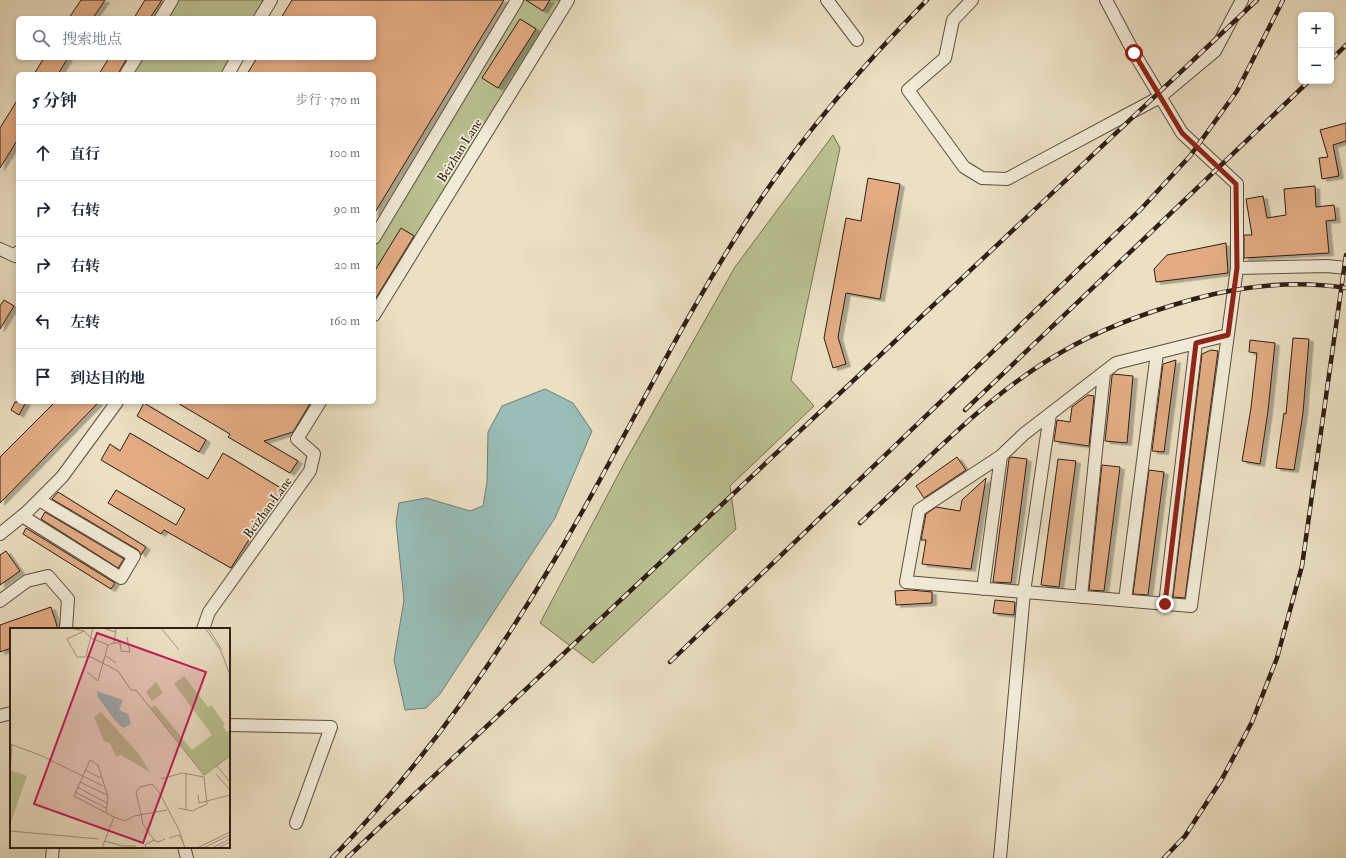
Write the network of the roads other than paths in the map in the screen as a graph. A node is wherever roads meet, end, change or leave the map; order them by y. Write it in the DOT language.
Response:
graph roads {
  1 [pos="172,0"];
  2 [pos="271,0"];
  3 [pos="517,0"];
  4 [pos="568,0"];
  5 [pos="827,0"];
  6 [pos="972,0"];
  7 [pos="1106,0"];
  8 [pos="1242,0"];
  9 [pos="162,16"];
  10 [pos="261,16"];
  11 [pos="857,40"];
  12 [pos="135,60"];
  13 [pos="236,60"];
  14 [pos="127,72"];
  15 [pos="229,72"];
  16 [pos="1160,97"];
  17 [pos="376,235"];
  18 [pos="0,249"];
  19 [pos="16,256"];
  20 [pos="1237,268"];
  21 [pos="1346,268"];
  22 [pos="376,312"];
  23 [pos="1228,335"];
  24 [pos="1196,343"];
  25 [pos="1157,353"];
  26 [pos="1104,373"];
  27 [pos="116,404"];
  28 [pos="319,404"];
  29 [pos="1050,414"];
  30 [pos="1001,456"];
  31 [pos="39,500"];
  32 [pos="22,516"];
  33 [pos="0,534"];
  34 [pos="982,589"];
  35 [pos="1024,592"];
  36 [pos="1081,597"];
  37 [pos="1125,600"];
  38 [pos="0,601"];
  39 [pos="1165,604"];
  40 [pos="66,628"];
  41 [pos="203,628"];
  42 [pos="10,713"];
  43 [pos="0,716"];
  44 [pos="230,725"];
  45 [pos="296,823"];
  46 [pos="53,848"];
  47 [pos="184,848"];
  48 [pos="52,858"];
  49 [pos="187,858"];
  50 [pos="1000,858"];
  1 -- 9 [label="street"];
  2 -- 10 [label="street"];
  3 -- 17 [label="street"];
  4 -- 22 [label="street, Beizhan Lane"];
  5 -- 11 [label="street"];
  6 -- 16 [label="street"];
  7 -- 16 [label="street"];
  8 -- 16 [label="street"];
  12 -- 14 [label="street"];
  13 -- 15 [label="street"];
  16 -- 20 [label="street"];
  18 -- 19 [label="street"];
  20 -- 21 [label="street"];
  20 -- 23 [label="street"];
  23 -- 24 [label="street"];
  23 -- 39 [label="street"];
  24 -- 25 [label="street"];
  24 -- 39 [label="street"];
  25 -- 26 [label="street"];
  25 -- 37 [label="street"];
  26 -- 29 [label="street"];
  26 -- 36 [label="street"];
  27 -- 31 [label="street"];
  28 -- 41 [label="street, Beizhan Lane"];
  29 -- 30 [label="street"];
  29 -- 35 [label="street"];
  30 -- 34 [label="street"];
  30 -- 34 [label="street"];
  31 -- 32 [label="street"];
  31 -- 32 [label="street"];
  32 -- 33 [label="street"];
  34 -- 35 [label="street"];
  35 -- 36 [label="street"];
  35 -- 50 [label="street"];
  36 -- 37 [label="street"];
  37 -- 39 [label="street"];
  38 -- 40 [label="street"];
  42 -- 43 [label="street"];
  44 -- 45 [label="street"];
  46 -- 48 [label="street"];
  47 -- 49 [label="street"];
}
